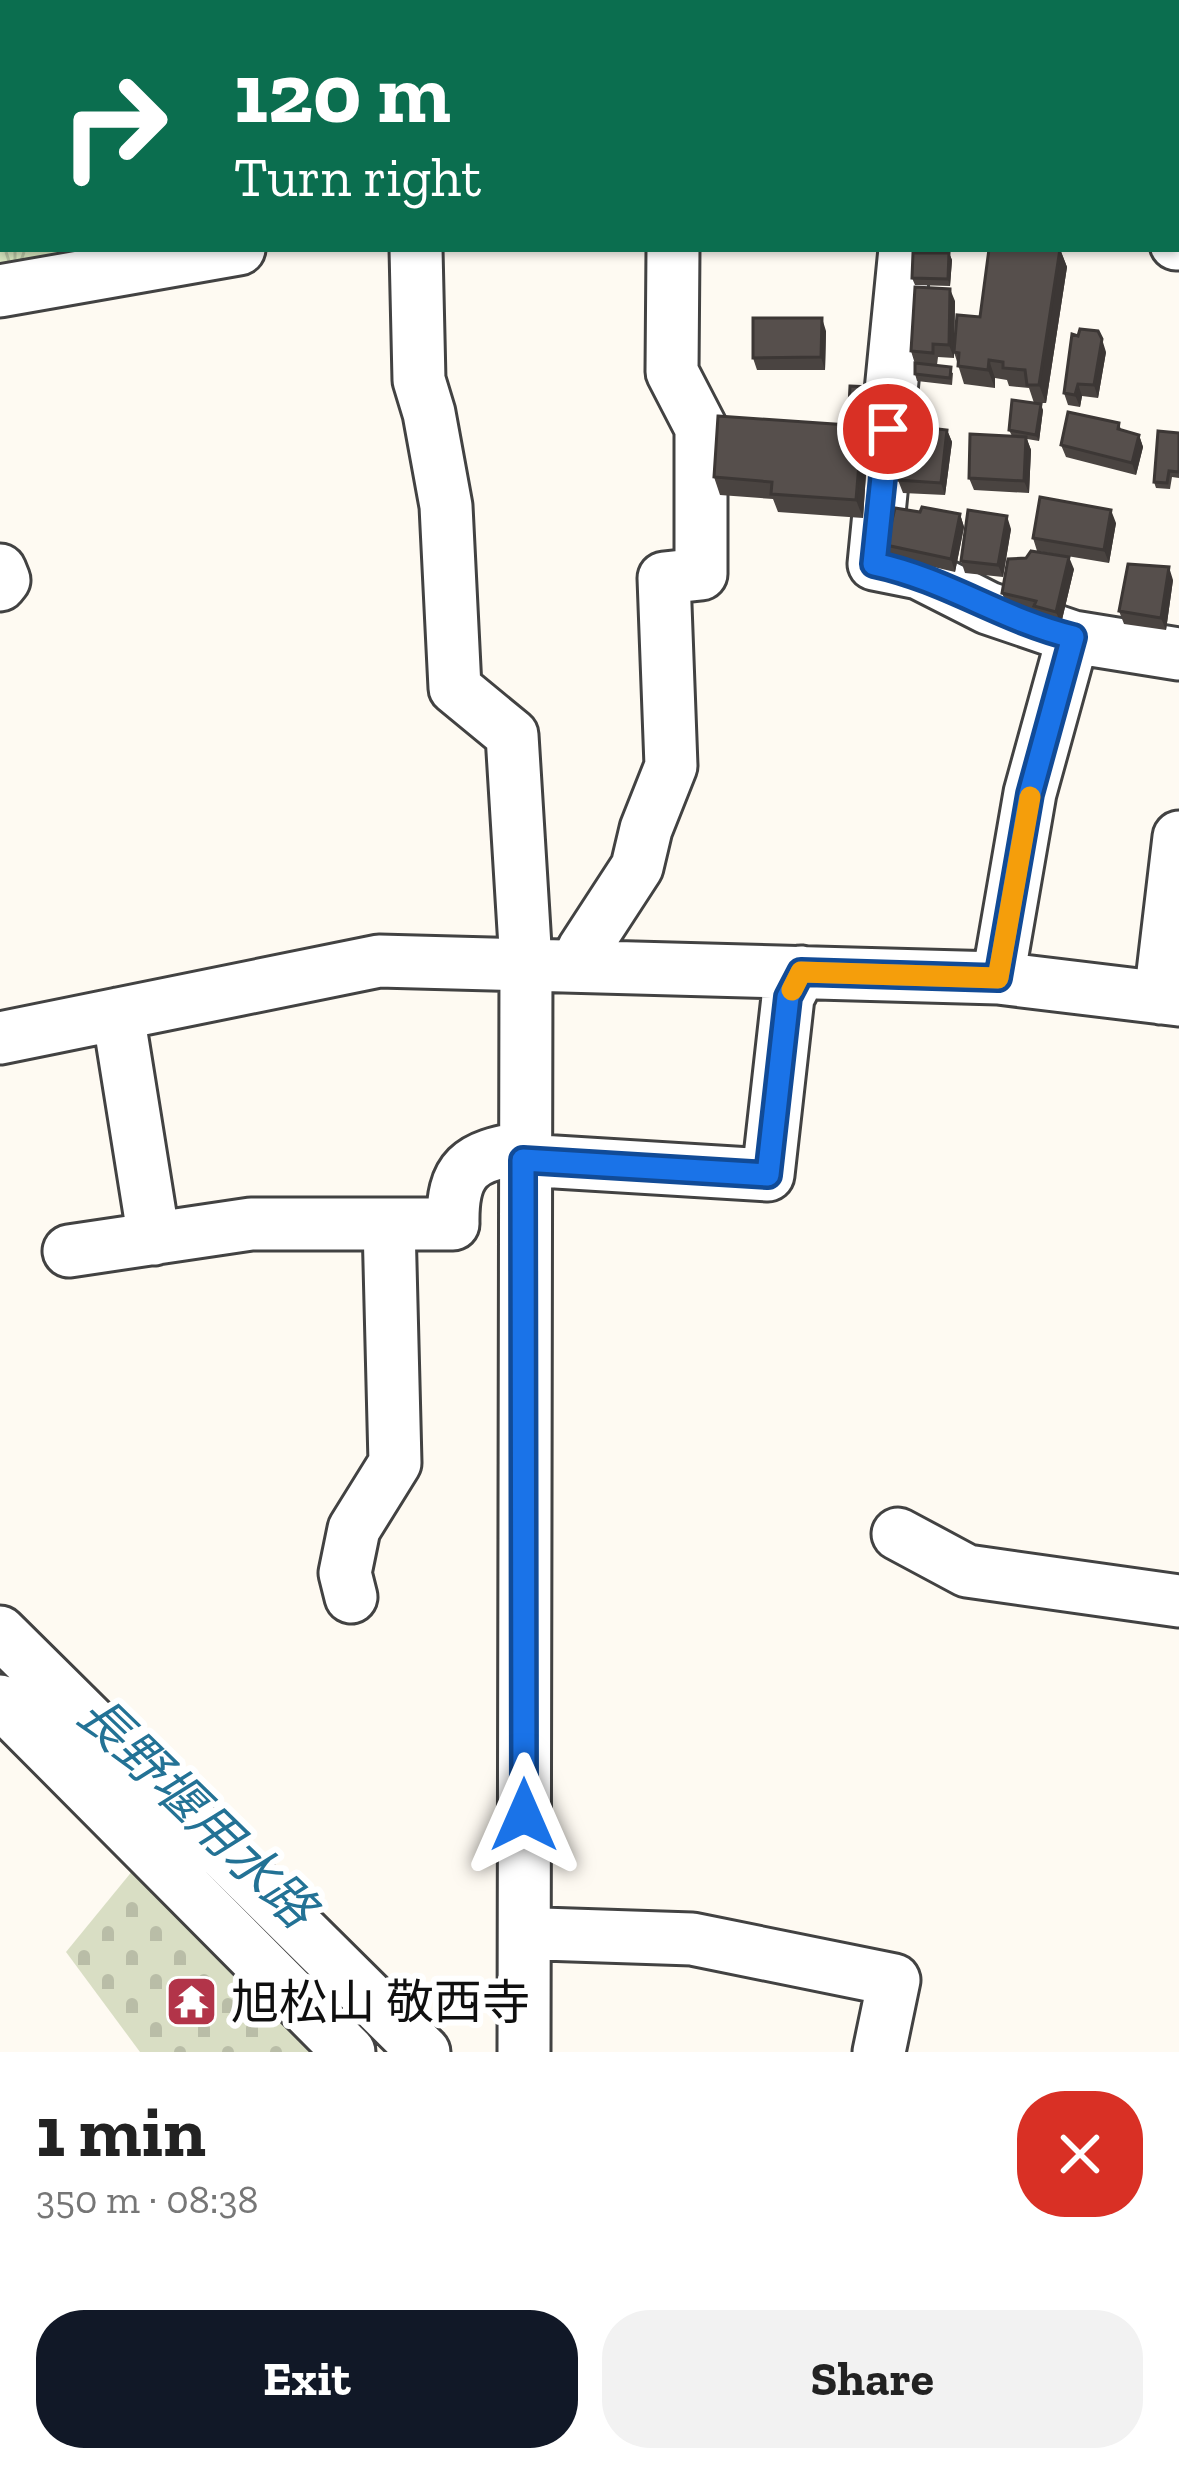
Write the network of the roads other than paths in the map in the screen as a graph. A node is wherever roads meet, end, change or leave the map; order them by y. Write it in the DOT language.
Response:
graph roads {
  1 [pos="222,252"];
  2 [pos="416,252"];
  3 [pos="674,252"];
  4 [pos="905,252"];
  5 [pos="0,291"];
  6 [pos="0,570"];
  7 [pos="0,586"];
  8 [pos="1073,637"];
  9 [pos="1179,654"];
  10 [pos="1179,837"];
  11 [pos="526,963"];
  12 [pos="582,965"];
  13 [pos="801,972"];
  14 [pos="998,978"];
  15 [pos="1170,999"];
  16 [pos="118,1014"];
  17 [pos="0,1038"];
  18 [pos="523,1154"];
  19 [pos="388,1224"];
  20 [pos="154,1239"];
  21 [pos="68,1251"];
  22 [pos="898,1534"];
  23 [pos="351,1597"];
  24 [pos="1179,1601"];
  25 [pos="0,1632"];
  26 [pos="0,1701"];
  27 [pos="542,1934"];
  28 [pos="349,2052"];
  29 [pos="424,2052"];
  30 [pos="524,2052"];
  31 [pos="879,2052"];
  1 -- 5 [label="street"];
  2 -- 11 [label="street"];
  3 -- 12 [label="street"];
  4 -- 8 [label="street"];
  6 -- 7 [label="street"];
  8 -- 9 [label="street"];
  8 -- 14 [label="street"];
  10 -- 15 [label="street"];
  11 -- 12 [label="street"];
  11 -- 16 [label="street"];
  11 -- 18 [label="street"];
  12 -- 13 [label="street"];
  13 -- 14 [label="street"];
  13 -- 18 [label="street"];
  14 -- 15 [label="street"];
  16 -- 17 [label="street"];
  16 -- 20 [label="street"];
  18 -- 19 [label="street"];
  18 -- 30 [label="street"];
  19 -- 20 [label="street"];
  19 -- 23 [label="street"];
  20 -- 21 [label="street"];
  22 -- 24 [label="street"];
  25 -- 29 [label="street"];
  26 -- 28 [label="street"];
  27 -- 31 [label="street"];
}
